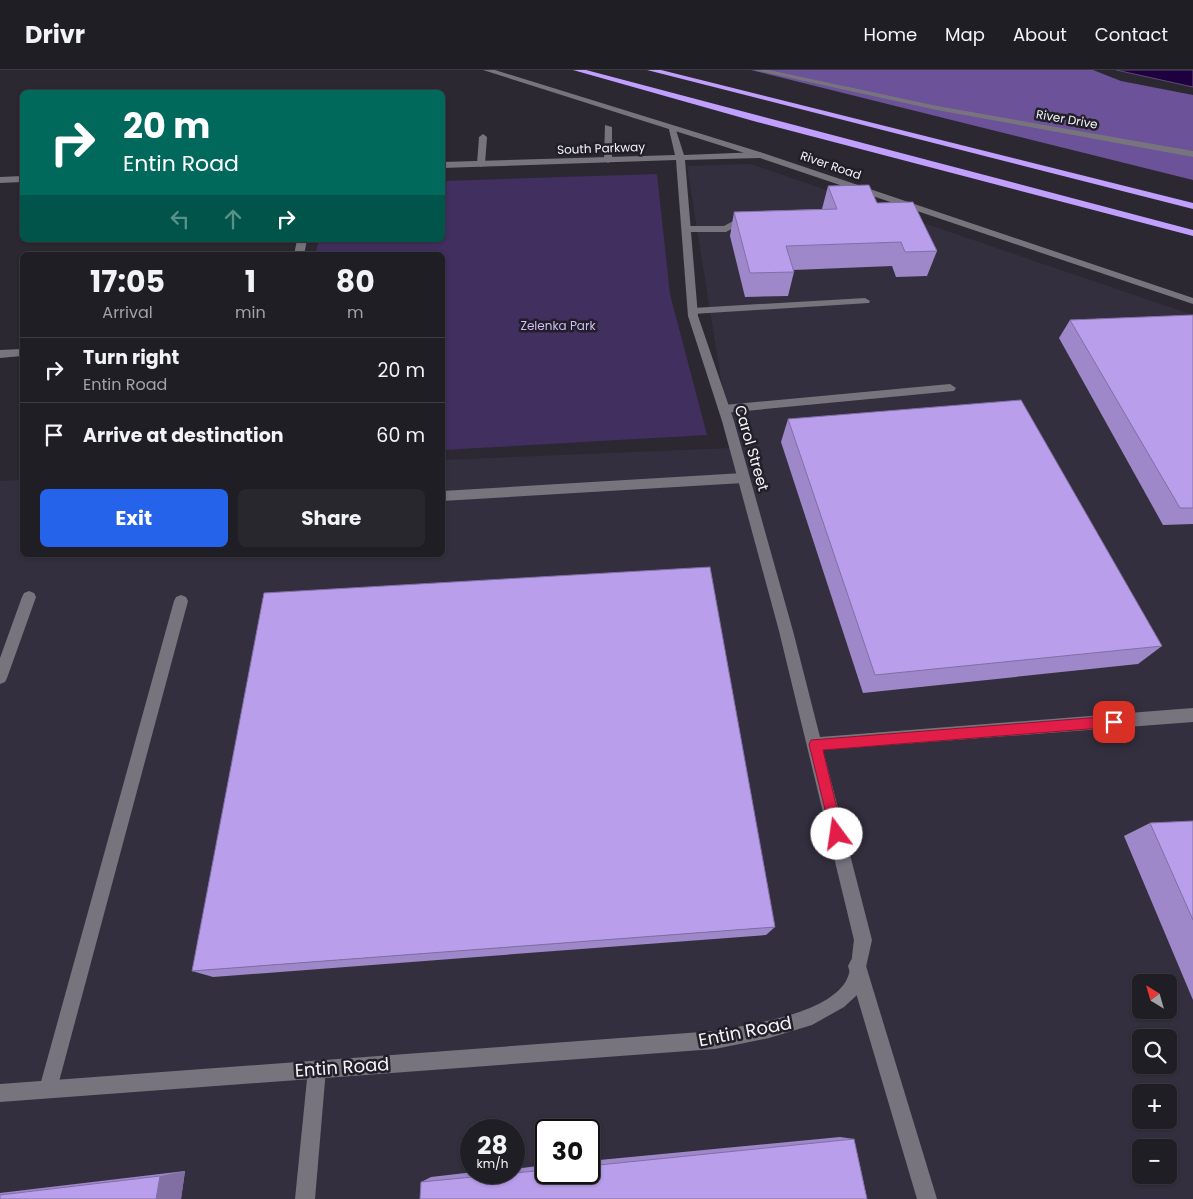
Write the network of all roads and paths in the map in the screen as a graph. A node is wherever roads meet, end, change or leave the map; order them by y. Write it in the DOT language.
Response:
graph roads {
  1 [pos="487,70"];
  2 [pos="577,70"];
  3 [pos="652,70"];
  4 [pos="758,70"];
  5 [pos="608,127"];
  6 [pos="671,127"];
  7 [pos="483,137"];
  8 [pos="1193,154"];
  9 [pos="760,155"];
  10 [pos="680,157"];
  11 [pos="608,160"];
  12 [pos="481,164"];
  13 [pos="445,165"];
  14 [pos="20,179"];
  15 [pos="0,180"];
  16 [pos="1193,206"];
  17 [pos="762,212"];
  18 [pos="686,229"];
  19 [pos="1193,232"];
  20 [pos="865,301"];
  21 [pos="1193,301"];
  22 [pos="693,310"];
  23 [pos="20,353"];
  24 [pos="0,354"];
  25 [pos="950,388"];
  26 [pos="724,409"];
  27 [pos="743,478"];
  28 [pos="445,496"];
  29 [pos="29,597"];
  30 [pos="181,601"];
  31 [pos="0,678"];
  32 [pos="1193,715"];
  33 [pos="815,744"];
  34 [pos="857,965"];
  35 [pos="317,1069"];
  36 [pos="48,1089"];
  37 [pos="0,1093"];
  38 [pos="305,1199"];
  39 [pos="927,1199"];
  1 -- 6 [label="street, River Road"];
  2 -- 19 [label="highway"];
  3 -- 16 [label="highway"];
  4 -- 8 [label="street, River Drive"];
  5 -- 11 [label="street"];
  6 -- 9 [label="street, River Road"];
  6 -- 10 [label="street, Carol Street"];
  7 -- 12 [label="street"];
  9 -- 10 [label="street, South Parkway"];
  9 -- 21 [label="street, River Road"];
  10 -- 11 [label="street, South Parkway"];
  10 -- 18 [label="street, Carol Street"];
  11 -- 12 [label="street, South Parkway"];
  12 -- 13 [label="street, South Parkway"];
  14 -- 15 [label="street"];
  17 -- 18 [label="street"];
  18 -- 22 [label="street, Carol Street"];
  20 -- 22 [label="street"];
  22 -- 26 [label="street, Carol Street"];
  23 -- 24 [label="street"];
  25 -- 26 [label="street"];
  26 -- 27 [label="street, Carol Street"];
  27 -- 28 [label="street"];
  27 -- 33 [label="street, Carol Street"];
  29 -- 31 [label="lane"];
  30 -- 36 [label="street"];
  32 -- 33 [label="street"];
  33 -- 34 [label="street, Entin Road"];
  34 -- 35 [label="street, Entin Road"];
  34 -- 39 [label="street"];
  35 -- 36 [label="street, Entin Road"];
  35 -- 38 [label="street"];
  36 -- 37 [label="street, Entin Road"];
}
